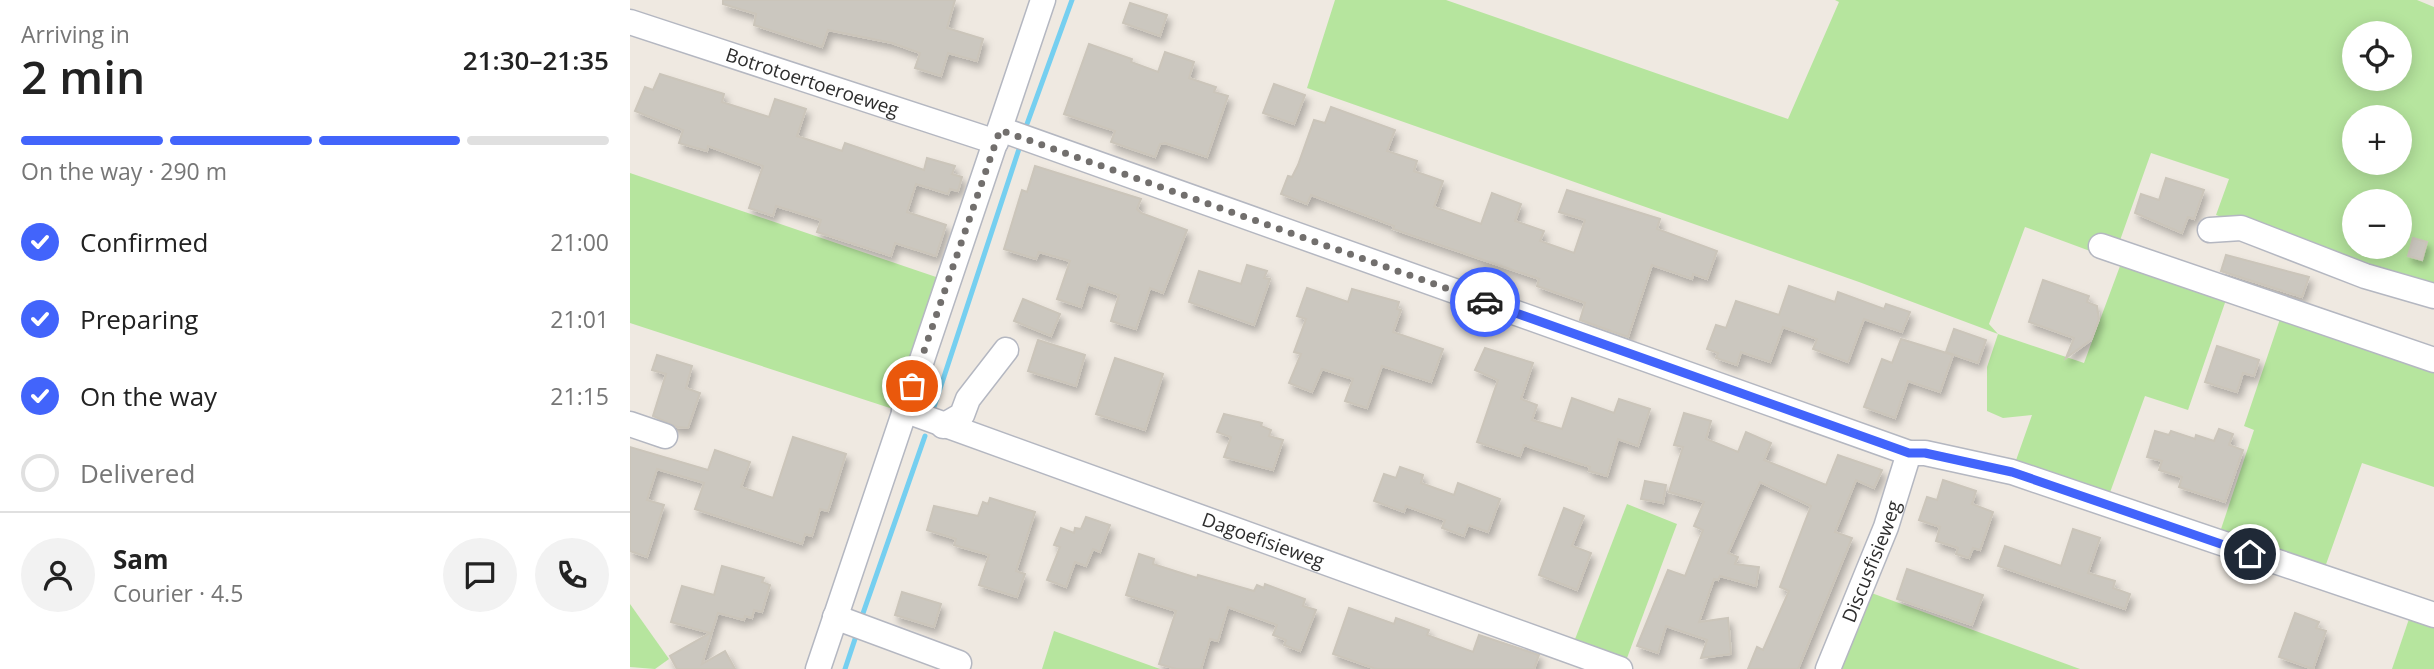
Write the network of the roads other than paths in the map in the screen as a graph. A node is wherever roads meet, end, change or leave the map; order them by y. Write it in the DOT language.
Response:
graph roads {
  1 [pos="1043,0"];
  2 [pos="630,22"];
  3 [pos="998,136"];
  4 [pos="2210,230"];
  5 [pos="2102,246"];
  6 [pos="2434,296"];
  7 [pos="1006,350"];
  8 [pos="2434,360"];
  9 [pos="904,410"];
  10 [pos="630,424"];
  11 [pos="943,426"];
  12 [pos="665,436"];
  13 [pos="1909,453"];
  14 [pos="2434,615"];
  15 [pos="835,617"];
  16 [pos="959,663"];
  17 [pos="818,669"];
  18 [pos="1620,669"];
  19 [pos="1828,669"];
  1 -- 3 [label="street"];
  2 -- 3 [label="street, Botrotoertoeroeweg"];
  3 -- 9 [label="street"];
  3 -- 13 [label="street, Botrotoertoeroeweg"];
  4 -- 6 [label="street"];
  5 -- 8 [label="street"];
  7 -- 11 [label="street"];
  9 -- 11 [label="street, Dagoefisieweg"];
  9 -- 15 [label="street"];
  10 -- 12 [label="street"];
  11 -- 18 [label="street, Dagoefisieweg"];
  13 -- 14 [label="street, Botrotoertoeroeweg"];
  13 -- 19 [label="street, Discusfisieweg"];
  15 -- 16 [label="street"];
  15 -- 17 [label="street"];
}
